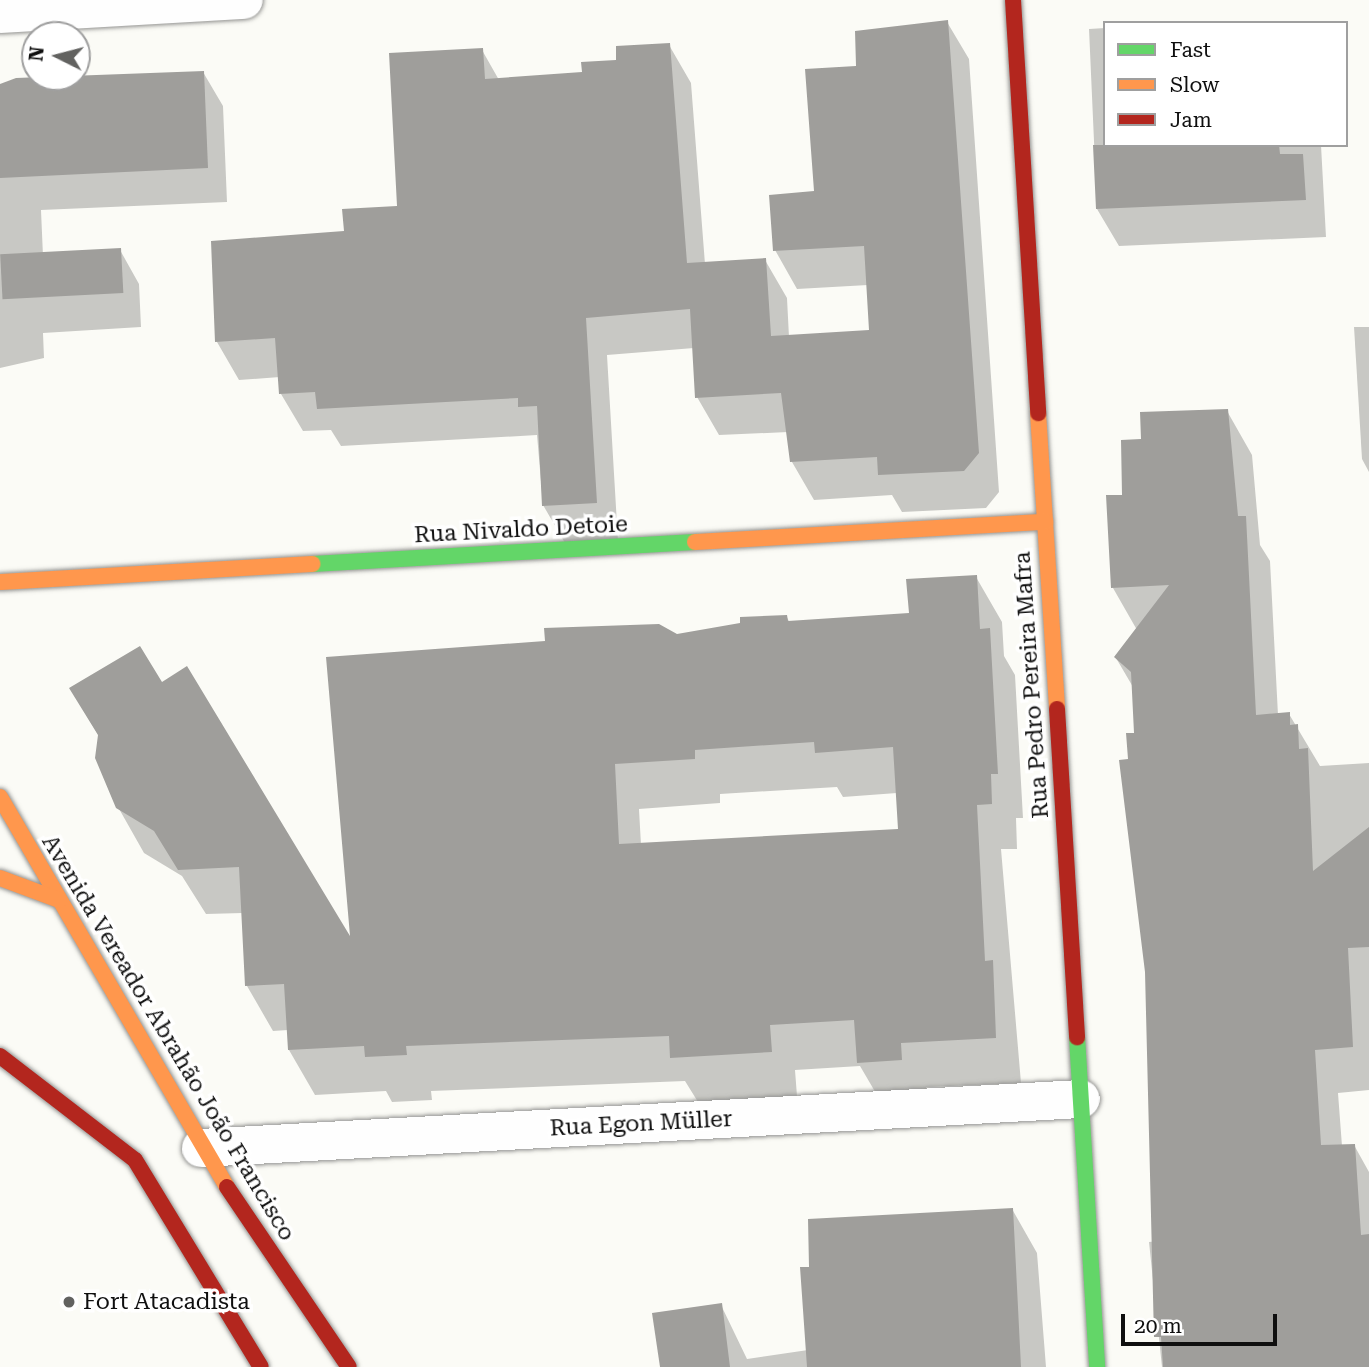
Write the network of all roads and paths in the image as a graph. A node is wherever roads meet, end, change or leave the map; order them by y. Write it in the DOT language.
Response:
graph roads {
  1 [pos="244,0"];
  2 [pos="1013,0"];
  3 [pos="0,14"];
  4 [pos="1045,522"];
  5 [pos="0,582"];
  6 [pos="0,797"];
  7 [pos="0,878"];
  8 [pos="59,900"];
  9 [pos="0,1056"];
  10 [pos="1081,1099"];
  11 [pos="201,1148"];
  12 [pos="261,1367"];
  13 [pos="349,1367"];
  14 [pos="1097,1367"];
  1 -- 3 [label="street"];
  2 -- 4 [label="street, Rua Pedro Pereira Mafra"];
  4 -- 5 [label="street, Rua Nivaldo Detoie"];
  4 -- 10 [label="street, Rua Pedro Pereira Mafra"];
  6 -- 8 [label="street, Avenida Vereador Abrahão João Francisco"];
  7 -- 8 [label="street"];
  8 -- 11 [label="street, Avenida Vereador Abrahão João Francisco"];
  9 -- 12 [label="street"];
  10 -- 11 [label="street, Rua Egon Müller"];
  10 -- 14 [label="street, Rua Pedro Pereira Mafra"];
  11 -- 13 [label="street, Avenida Vereador Abrahão João Francisco"];
}
